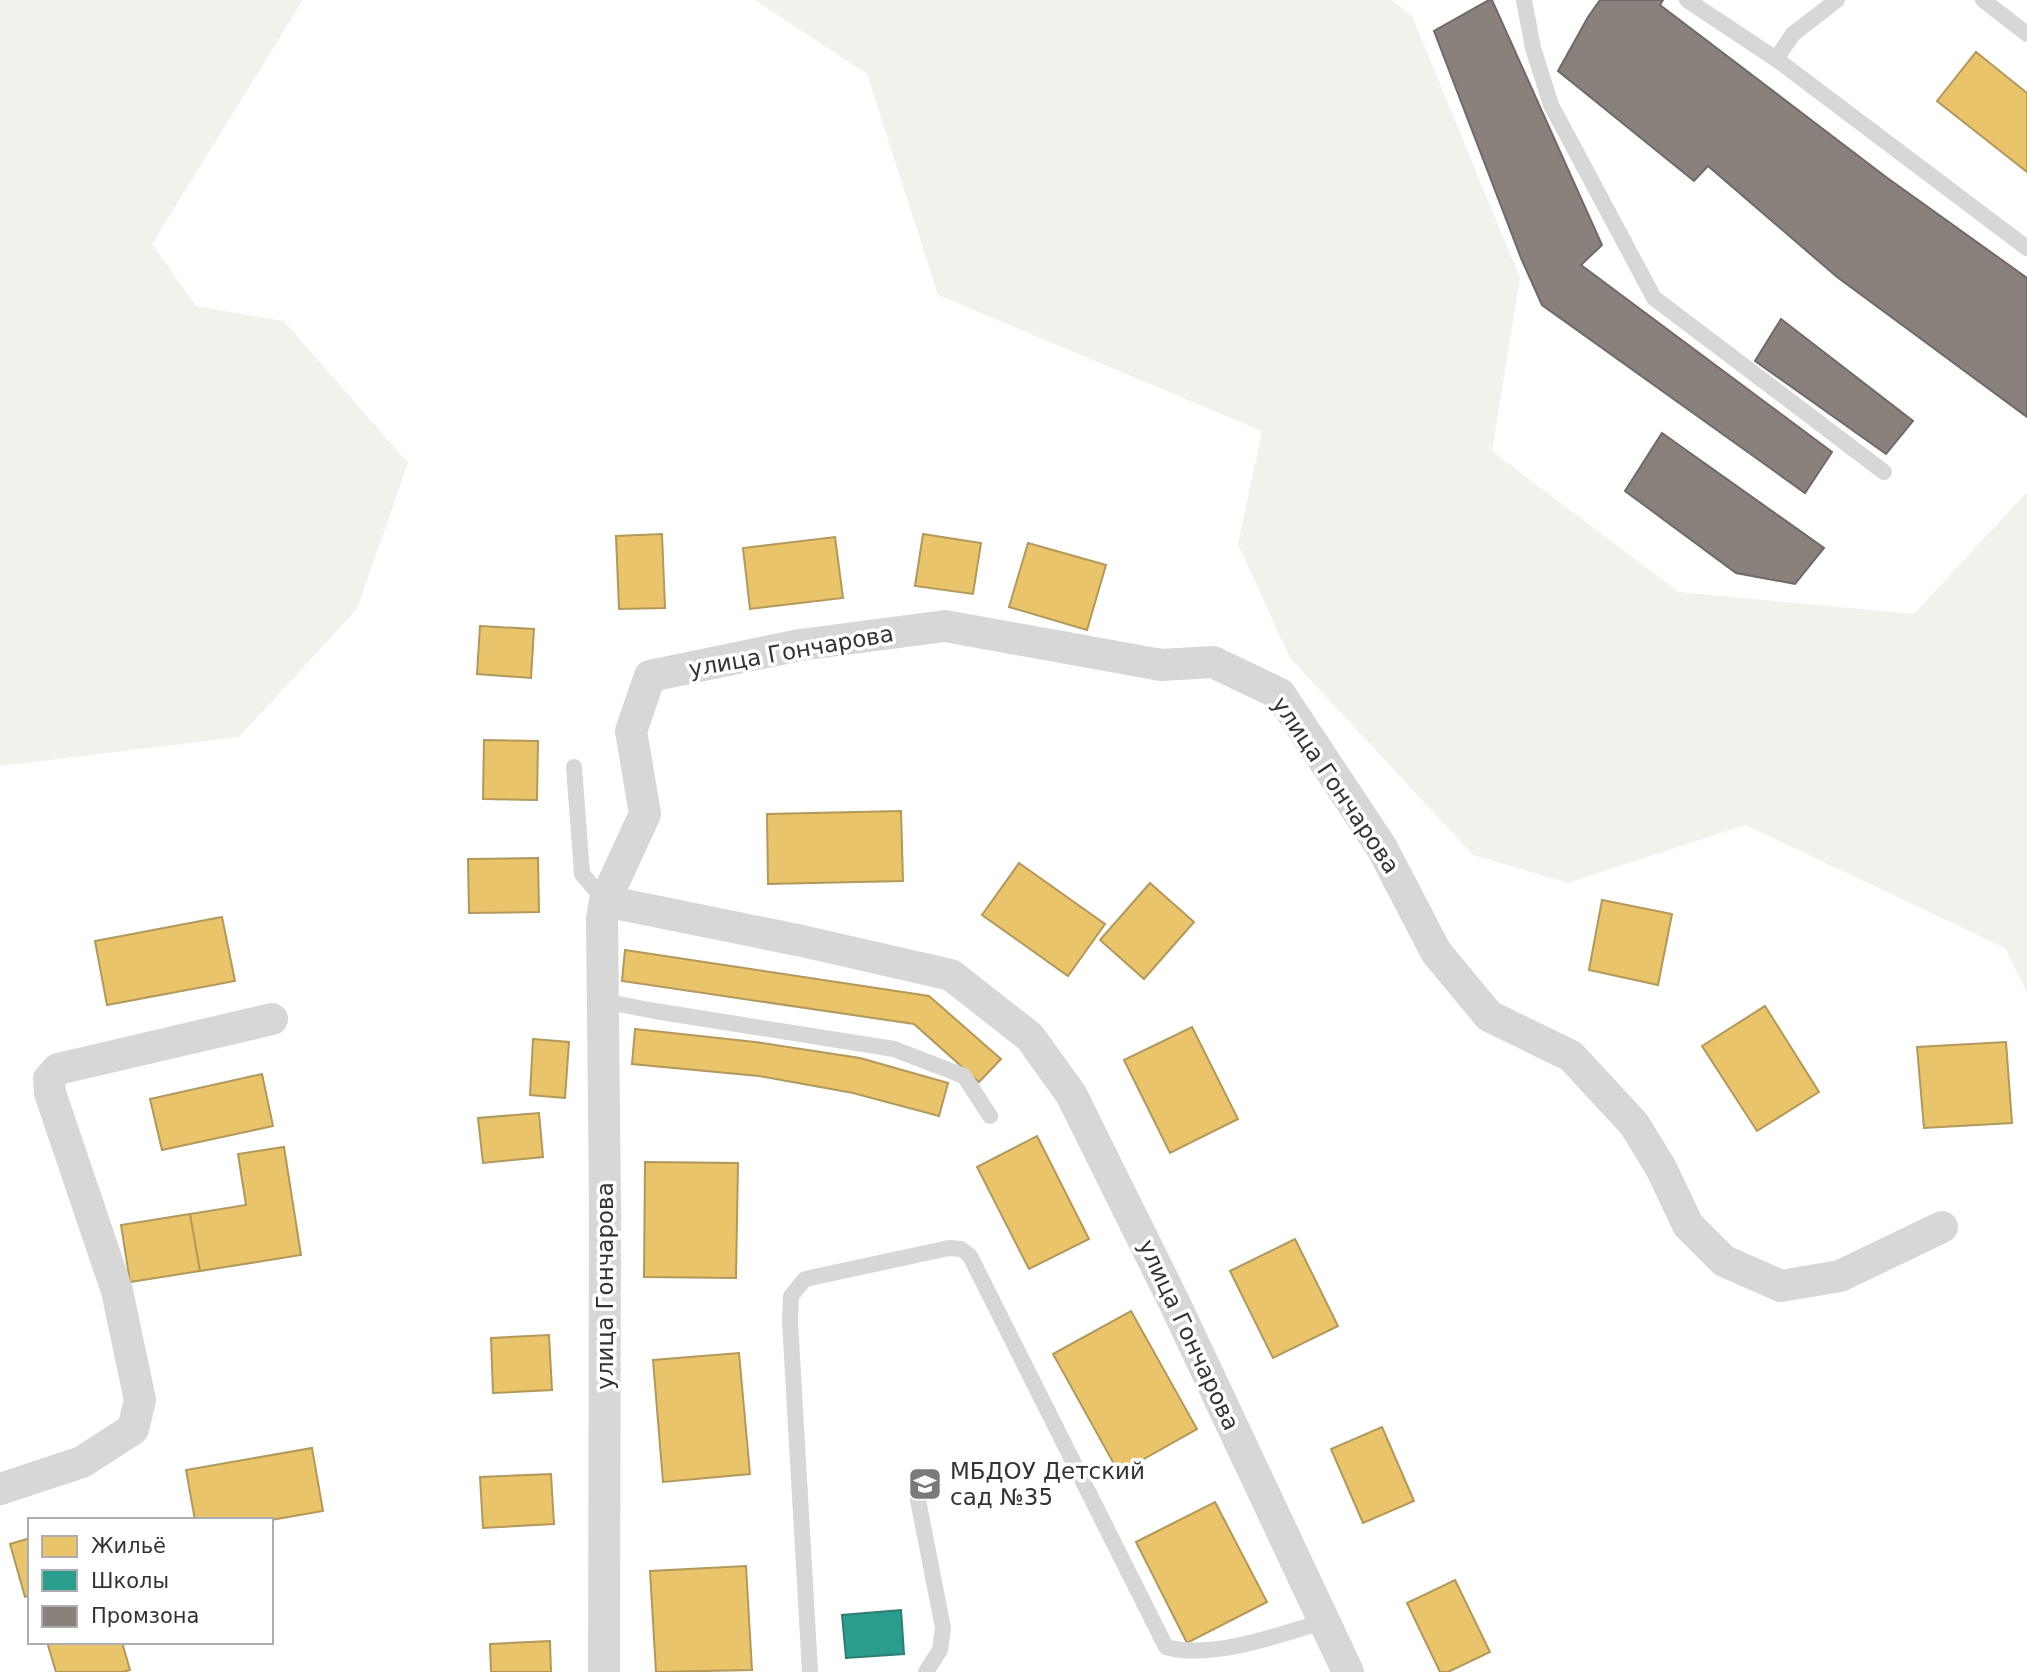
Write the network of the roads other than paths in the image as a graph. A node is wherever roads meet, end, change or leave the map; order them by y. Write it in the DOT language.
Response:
graph roads {
  1 [pos="1524,0"];
  2 [pos="1687,0"];
  3 [pos="1837,0"];
  4 [pos="1983,0"];
  5 [pos="2027,34"];
  6 [pos="1776,60"];
  7 [pos="2027,248"];
  8 [pos="1884,472"];
  9 [pos="574,767"];
  10 [pos="605,901"];
  11 [pos="603,1001"];
  12 [pos="272,1019"];
  13 [pos="990,1116"];
  14 [pos="1942,1227"];
  15 [pos="0,1489"];
  16 [pos="918,1500"];
  17 [pos="1322,1622"];
  18 [pos="604,1672"];
  19 [pos="810,1672"];
  20 [pos="926,1672"];
  21 [pos="1348,1672"];
  1 -- 8 [label="lane"];
  2 -- 6 [label="lane"];
  3 -- 6 [label="lane"];
  4 -- 5 [label="lane"];
  6 -- 7 [label="lane"];
  9 -- 10 [label="lane"];
  10 -- 11 [label="street, улица Гончарова"];
  10 -- 14 [label="street, улица Гончарова"];
  10 -- 17 [label="street, улица Гончарова"];
  11 -- 13 [label="lane"];
  11 -- 18 [label="street, улица Гончарова"];
  12 -- 15 [label="street"];
  16 -- 20 [label="lane"];
  17 -- 19 [label="lane"];
  17 -- 21 [label="street, улица Гончарова"];
}
